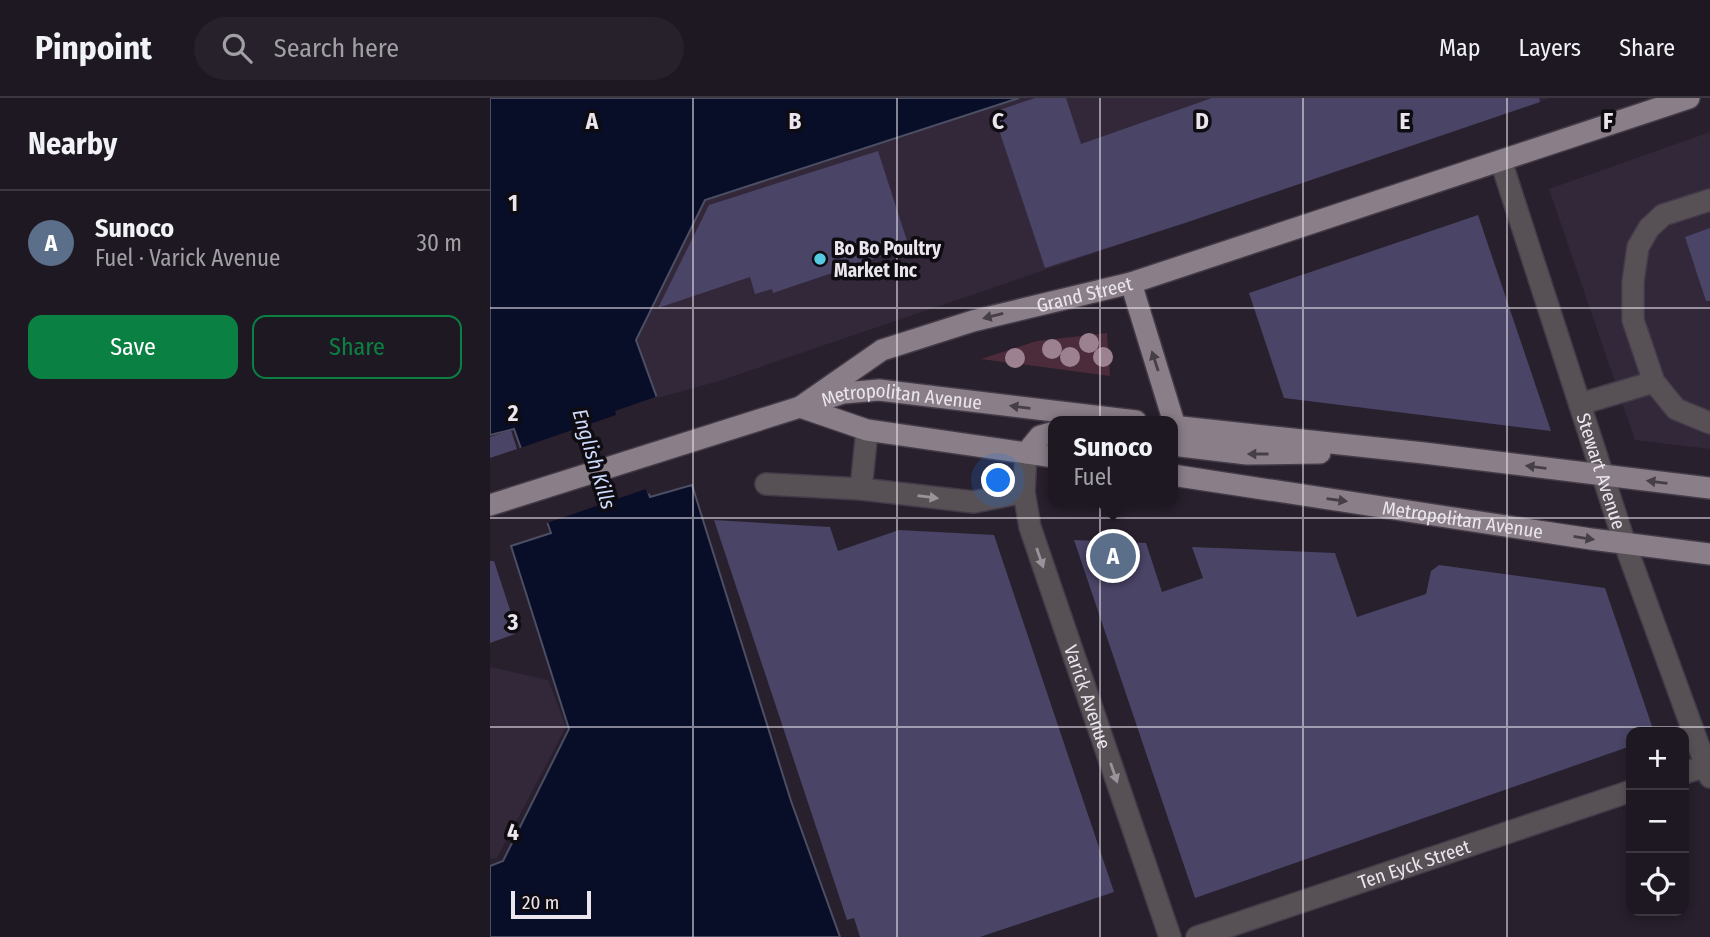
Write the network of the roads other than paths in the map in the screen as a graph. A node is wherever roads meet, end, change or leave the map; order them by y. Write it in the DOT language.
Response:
graph roads {
  1 [pos="1689,98"];
  2 [pos="1650,104"];
  3 [pos="1501,161"];
  4 [pos="1710,200"];
  5 [pos="1131,283"];
  6 [pos="1654,382"];
  7 [pos="1580,404"];
  8 [pos="800,407"];
  9 [pos="1094,416"];
  10 [pos="1168,416"];
  11 [pos="1710,423"];
  12 [pos="867,430"];
  13 [pos="1178,432"];
  14 [pos="1048,434"];
  15 [pos="1027,453"];
  16 [pos="1048,456"];
  17 [pos="1604,475"];
  18 [pos="1178,476"];
  19 [pos="766,484"];
  20 [pos="1710,488"];
  21 [pos="861,489"];
  22 [pos="1024,492"];
  23 [pos="491,504"];
  24 [pos="1625,544"];
  25 [pos="1710,554"];
  26 [pos="1708,771"];
  27 [pos="1689,773"];
  28 [pos="1626,793"];
  29 [pos="1170,937"];
  30 [pos="1197,937"];
  1 -- 2 [label="main road, Grand Street"];
  2 -- 3 [label="main road, Grand Street"];
  3 -- 5 [label="main road, Grand Street"];
  3 -- 7 [label="street, Stewart Avenue"];
  4 -- 6 [label="street"];
  5 -- 8 [label="main road, Grand Street, one-way"];
  10 -- 5 [label="main road, one-way"];
  6 -- 7 [label="street"];
  6 -- 11 [label="street"];
  7 -- 17 [label="street, Stewart Avenue"];
  9 -- 8 [label="main road, Metropolitan Avenue, one-way"];
  8 -- 12 [label="main road, Metropolitan Avenue"];
  8 -- 23 [label="main road, Grand Street"];
  12 -- 15 [label="main road, Metropolitan Avenue"];
  12 -- 21 [label="street"];
  17 -- 13 [label="main road, one-way"];
  14 -- 15 [label="main road"];
  15 -- 16 [label="main road, Metropolitan Avenue"];
  15 -- 22 [label="street, Varick Avenue"];
  20 -- 17 [label="main road, one-way"];
  17 -- 24 [label="street, Stewart Avenue"];
  18 -- 24 [label="main road, Metropolitan Avenue, one-way"];
  19 -- 21 [label="street"];
  21 -- 22 [label="street, one-way"];
  22 -- 29 [label="street, Varick Avenue, one-way"];
  24 -- 25 [label="main road, Metropolitan Avenue"];
  24 -- 26 [label="street, Stewart Avenue"];
  26 -- 27 [label="street"];
  28 -- 30 [label="street, Ten Eyck Street"];
}
